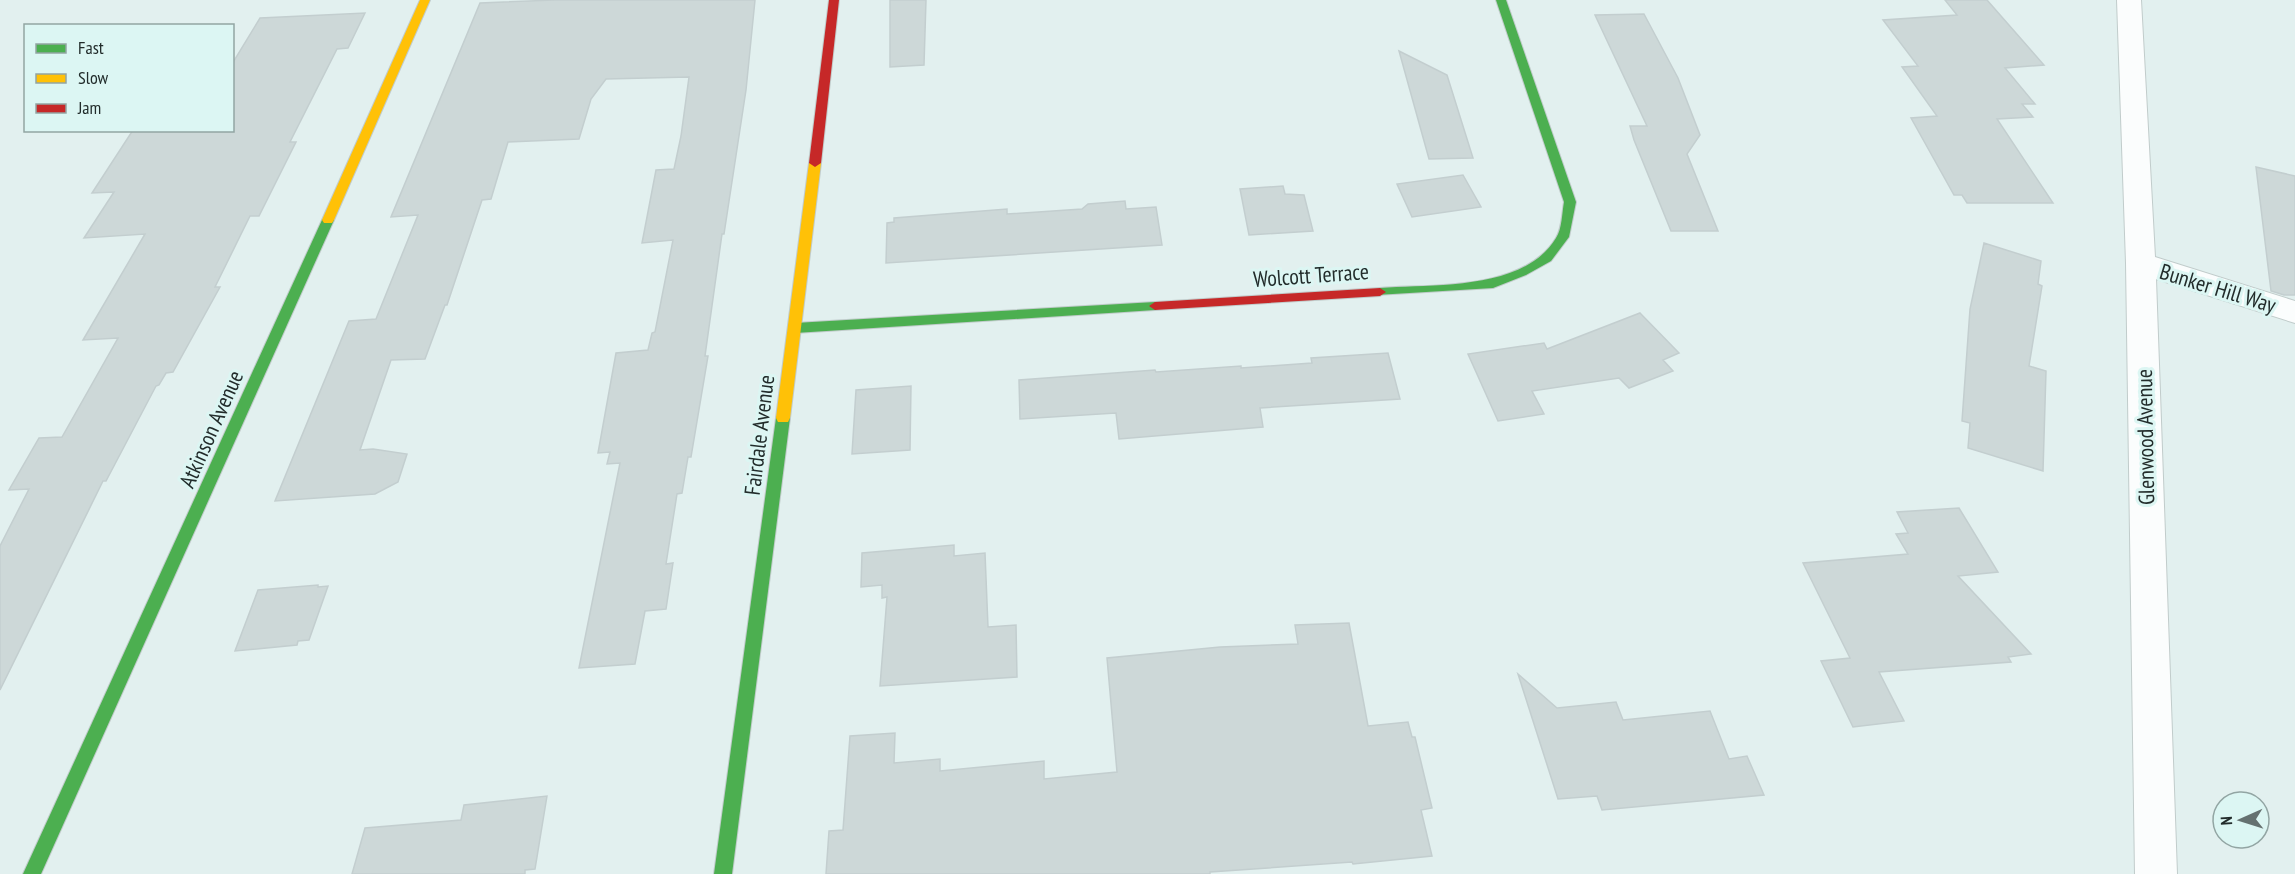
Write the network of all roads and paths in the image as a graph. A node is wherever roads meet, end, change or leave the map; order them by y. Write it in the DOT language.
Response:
graph roads {
  1 [pos="425,0"];
  2 [pos="834,0"];
  3 [pos="1501,0"];
  4 [pos="2129,0"];
  5 [pos="2141,263"];
  6 [pos="2295,312"];
  7 [pos="795,328"];
  8 [pos="32,874"];
  9 [pos="723,874"];
  10 [pos="2156,874"];
  1 -- 8 [label="street, Atkinson Avenue"];
  2 -- 7 [label="street, Fairdale Avenue"];
  3 -- 7 [label="street, Wolcott Terrace"];
  4 -- 5 [label="street, Glenwood Avenue"];
  5 -- 6 [label="street, Bunker Hill Way"];
  5 -- 10 [label="street, Glenwood Avenue"];
  7 -- 9 [label="street, Fairdale Avenue"];
}
